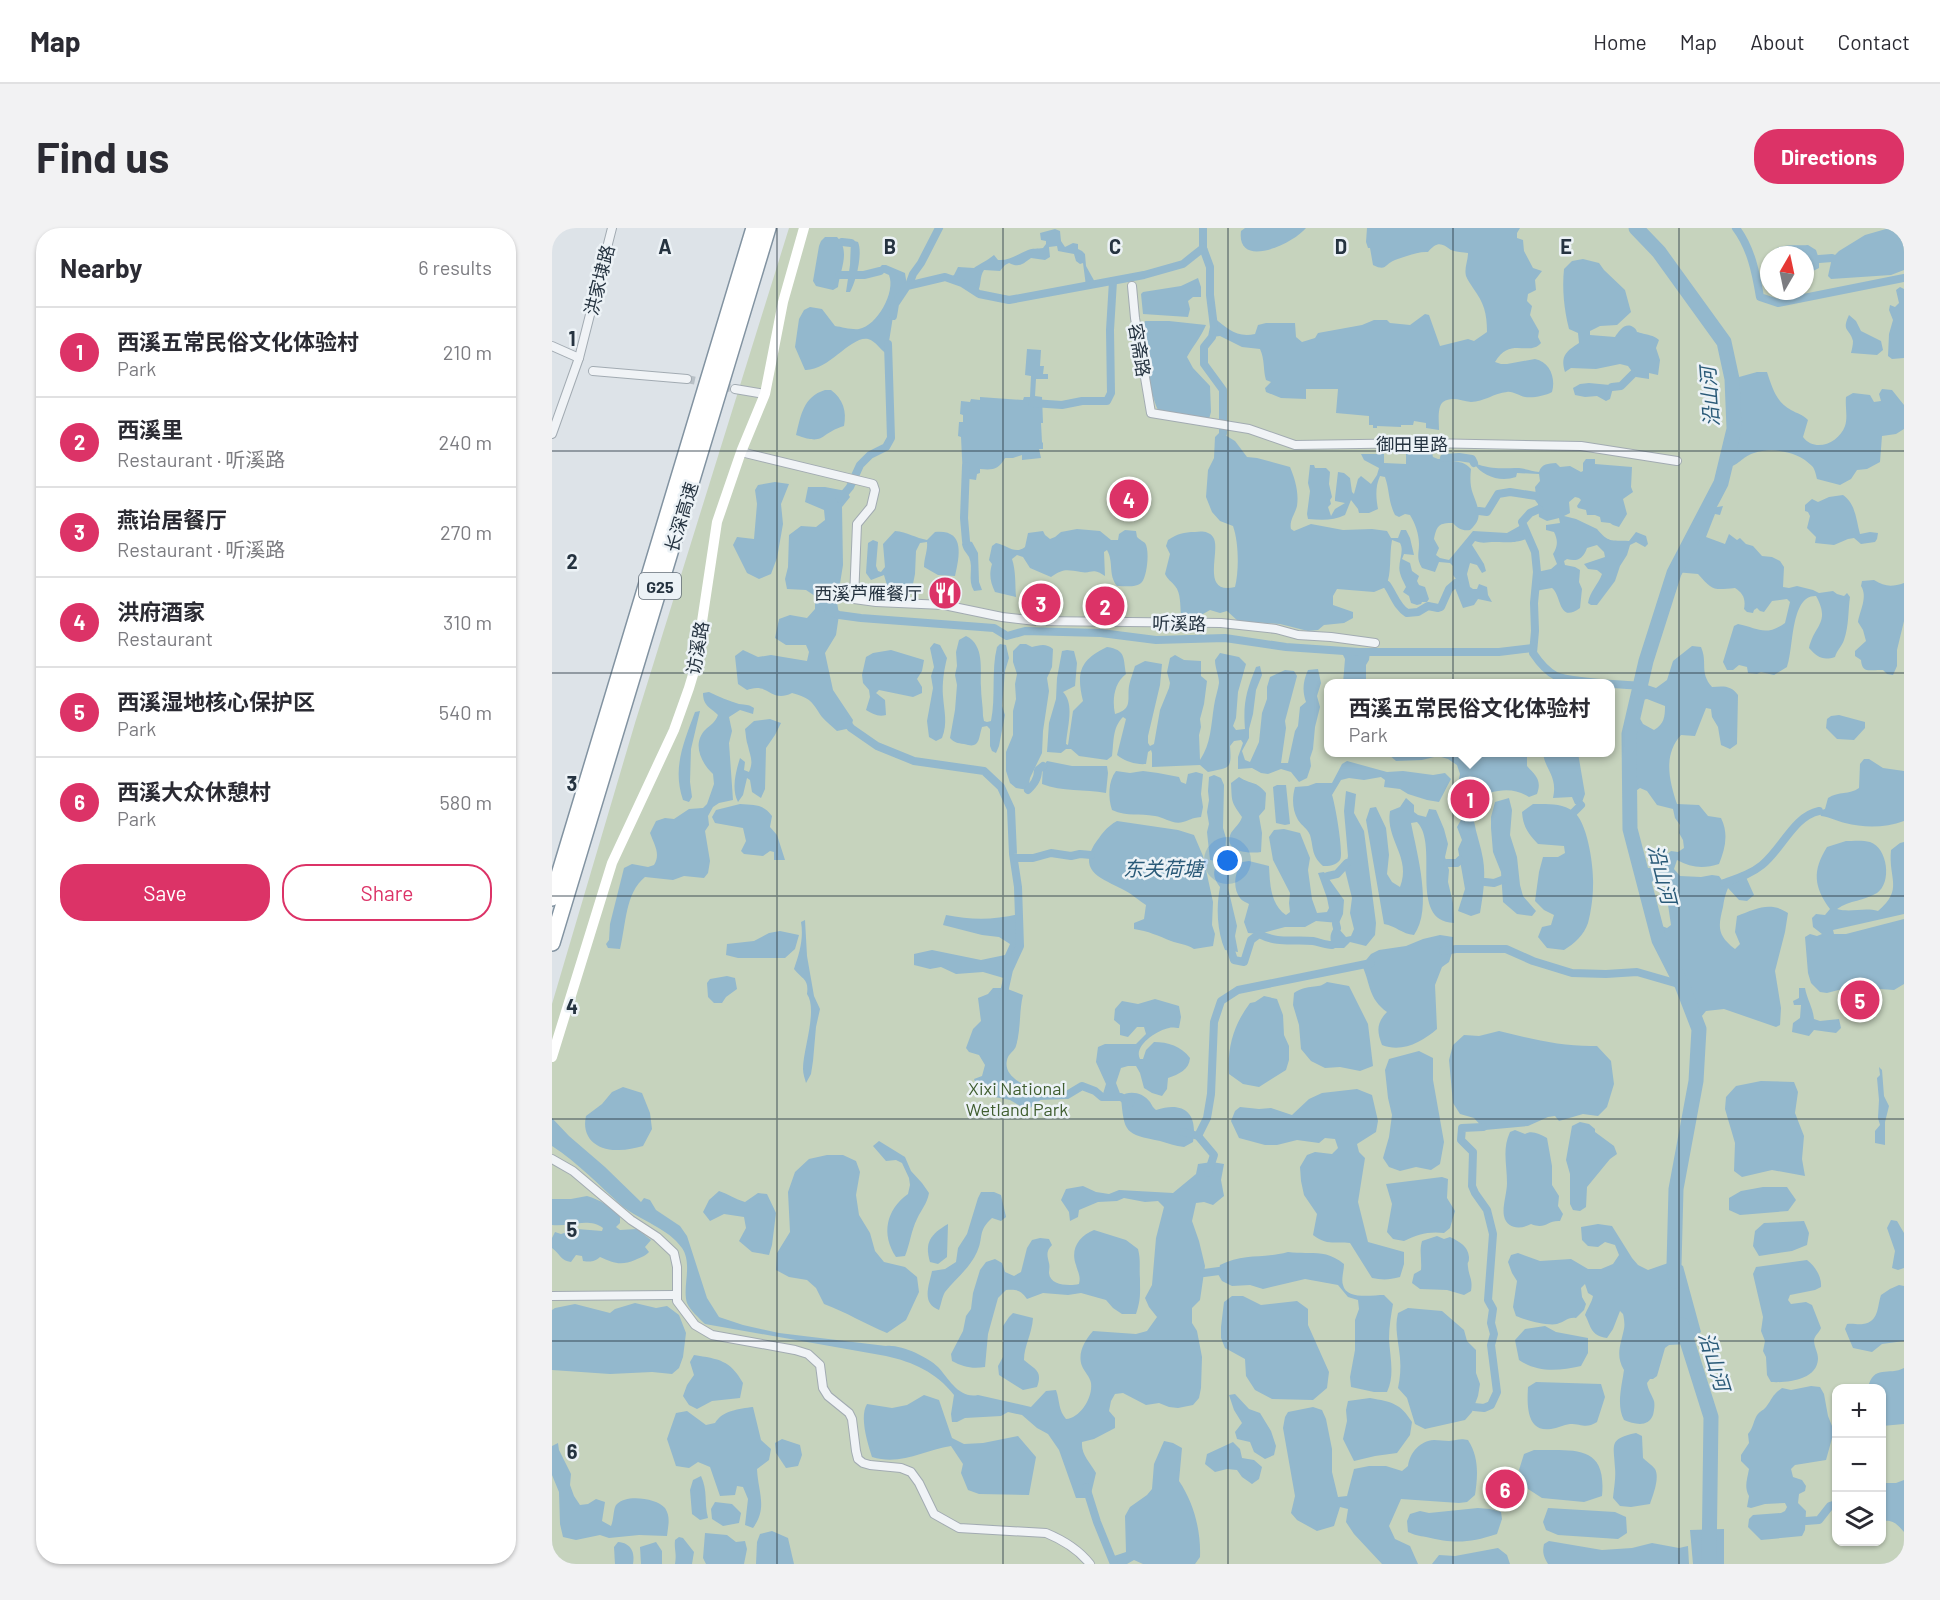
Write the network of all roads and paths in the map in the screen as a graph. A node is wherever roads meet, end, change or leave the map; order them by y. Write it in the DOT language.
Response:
graph roads {
  1 [pos="612,228"];
  2 [pos="754,228"];
  3 [pos="768,228"];
  4 [pos="804,228"];
  5 [pos="1132,286"];
  6 [pos="552,346"];
  7 [pos="579,358"];
  8 [pos="593,371"];
  9 [pos="687,380"];
  10 [pos="735,389"];
  11 [pos="765,394"];
  12 [pos="1151,412"];
  13 [pos="552,434"];
  14 [pos="741,452"];
  15 [pos="1677,461"];
  16 [pos="1375,643"];
  17 [pos="552,898"];
  18 [pos="552,943"];
  19 [pos="552,1057"];
  20 [pos="552,1159"];
  21 [pos="675,1295"];
  22 [pos="552,1296"];
  23 [pos="1090,1564"];
  1 -- 7 [label="street, 洪家埭路"];
  2 -- 17 [label="highway, 长深高速 / G25"];
  3 -- 18 [label="highway, 长深高速 / G25"];
  4 -- 11 [label="street, 访溪路"];
  5 -- 12 [label="street, 容斋路"];
  6 -- 7 [label="street"];
  7 -- 13 [label="street, 洪家埭路"];
  8 -- 9 [label="street"];
  10 -- 11 [label="street"];
  11 -- 14 [label="street, 访溪路"];
  12 -- 15 [label="street, 御田里路"];
  14 -- 16 [label="street, 听溪路"];
  14 -- 19 [label="street, 访溪路"];
  20 -- 21 [label="street"];
  21 -- 22 [label="street"];
  21 -- 23 [label="street"];
}
